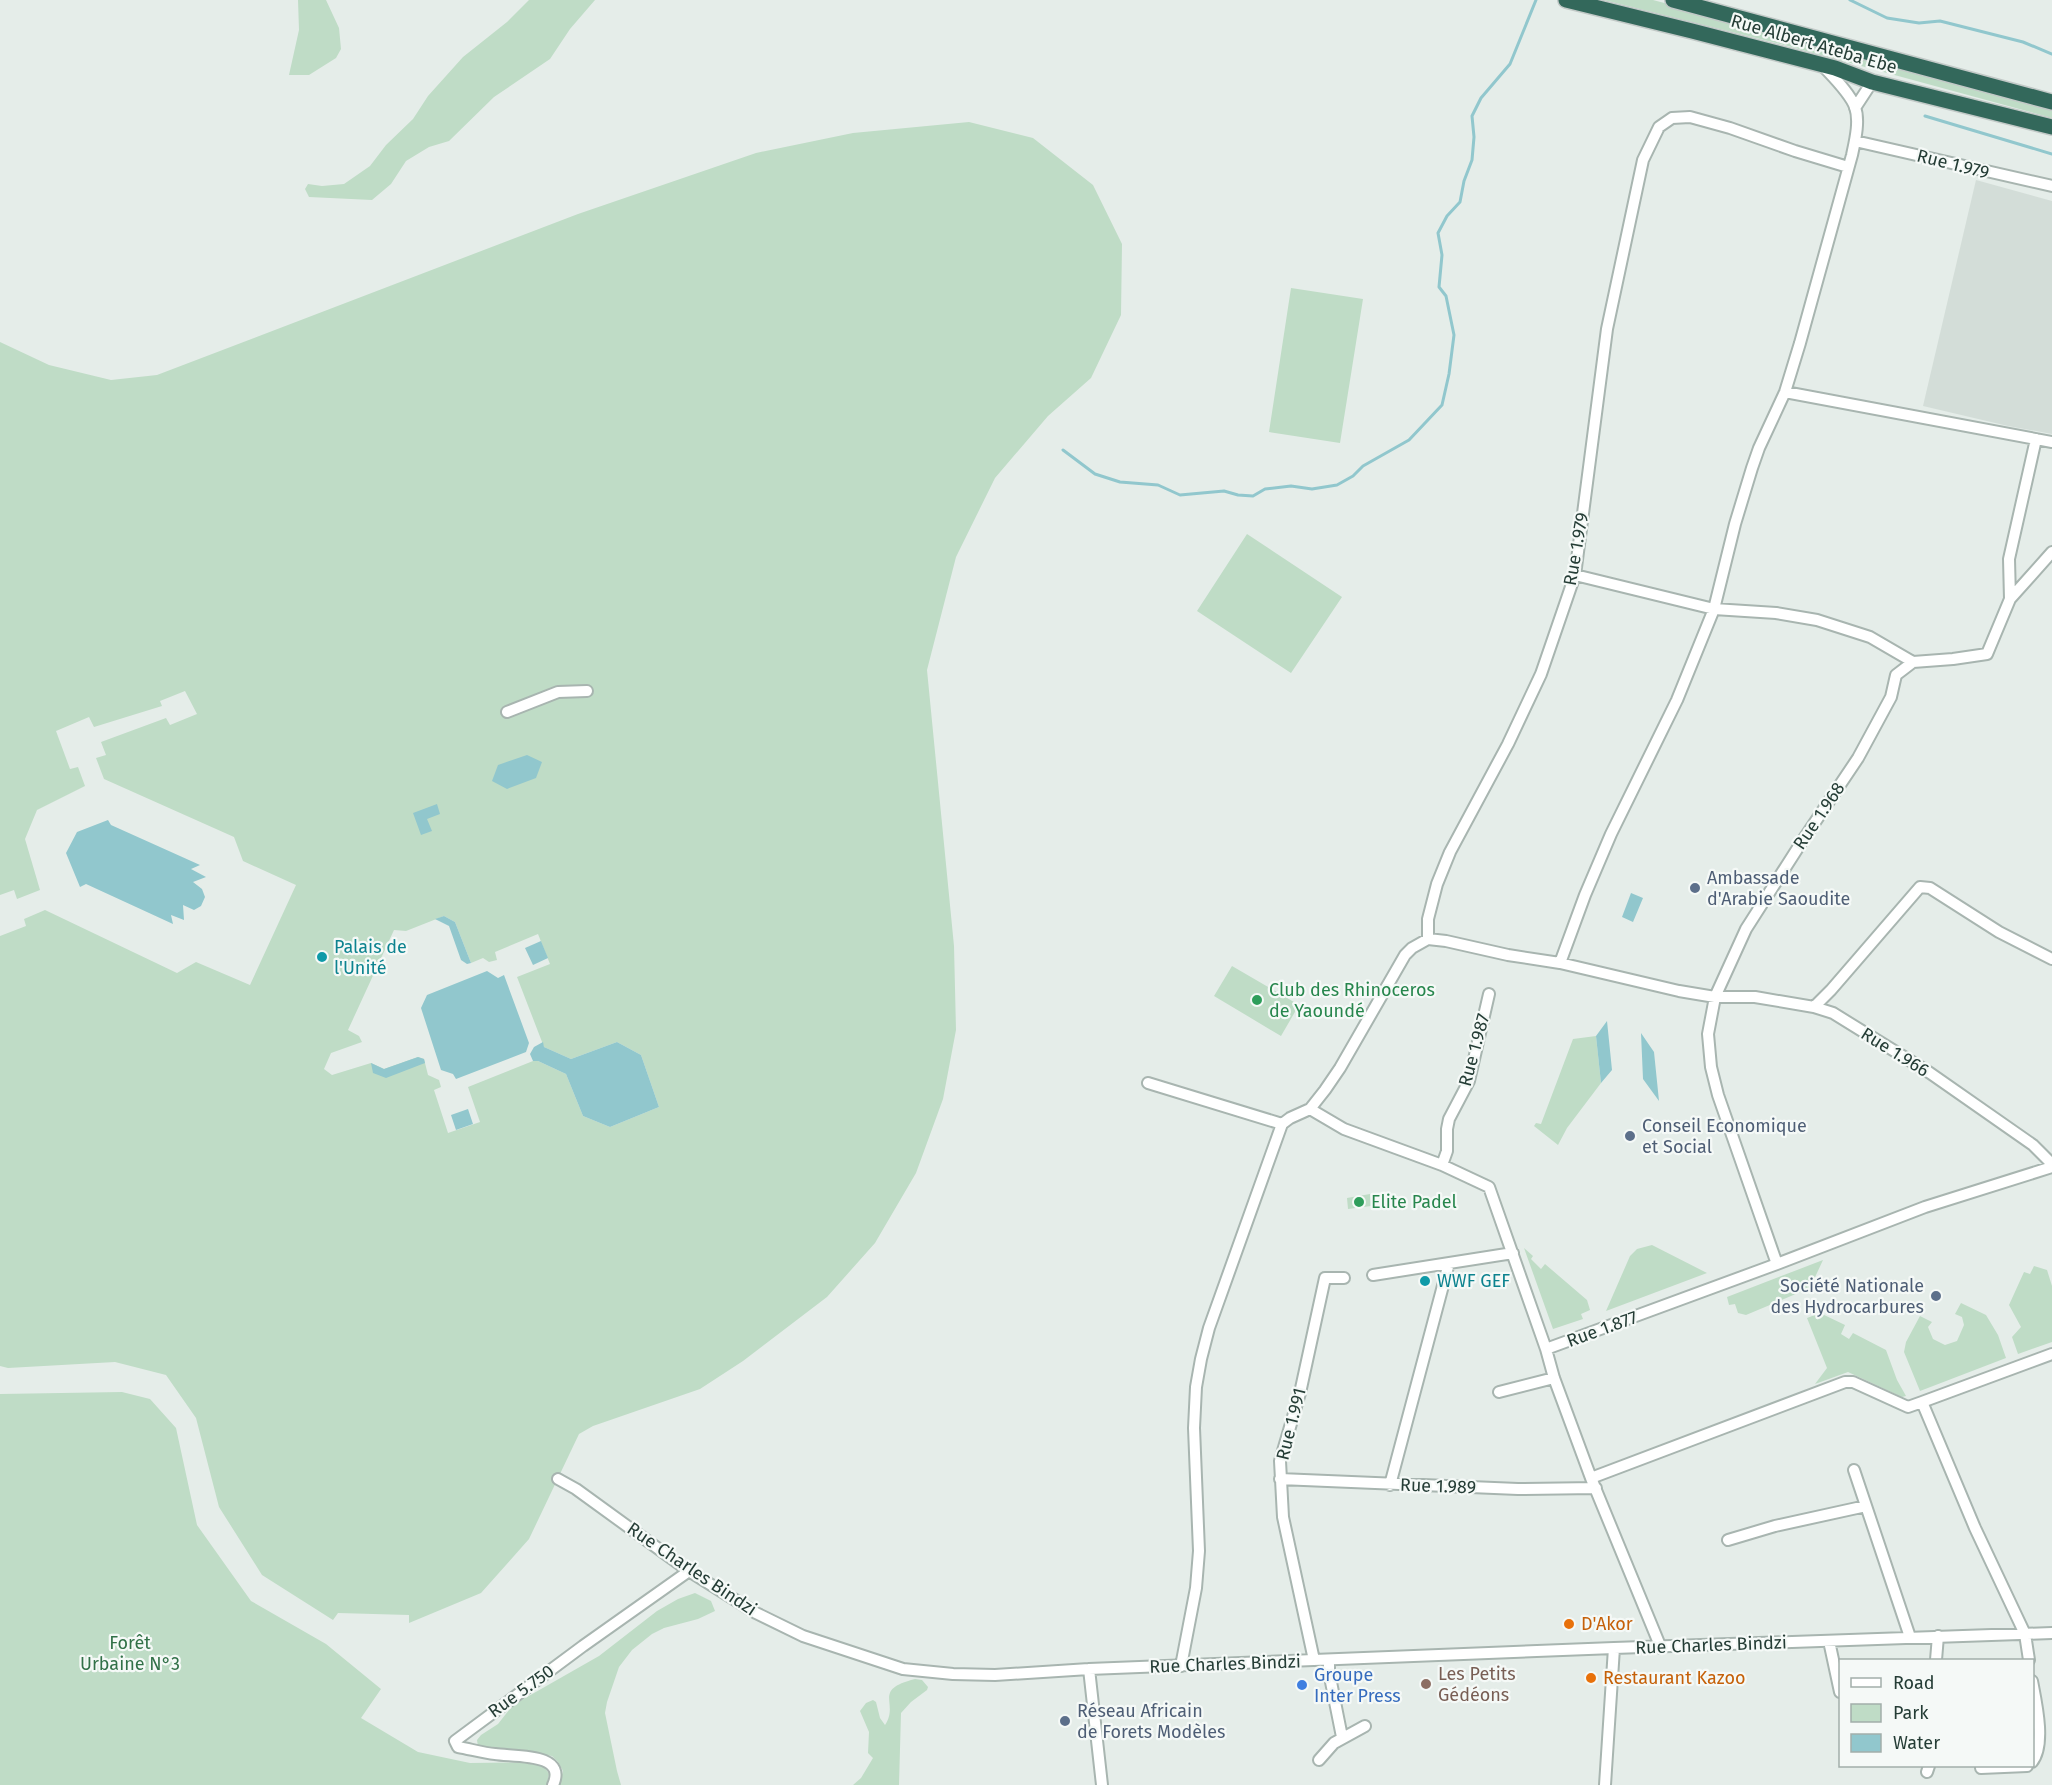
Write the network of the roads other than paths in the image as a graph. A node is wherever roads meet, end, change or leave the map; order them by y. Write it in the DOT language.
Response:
graph roads {
  1 [pos="1566,0"];
  2 [pos="1673,0"];
  3 [pos="1822,65"];
  4 [pos="1872,82"];
  5 [pos="2052,102"];
  6 [pos="1856,108"];
  7 [pos="2052,127"];
  8 [pos="1855,141"];
  9 [pos="1848,167"];
  10 [pos="2052,186"];
  11 [pos="1785,392"];
  12 [pos="2036,439"];
  13 [pos="2052,442"];
  14 [pos="2052,552"];
  15 [pos="1575,575"];
  16 [pos="2010,599"];
  17 [pos="1714,609"];
  18 [pos="1913,662"];
  19 [pos="587,691"];
  20 [pos="507,712"];
  21 [pos="1428,939"];
  22 [pos="2052,959"];
  23 [pos="1560,963"];
  24 [pos="1488,994"];
  25 [pos="1715,997"];
  26 [pos="1814,1007"];
  27 [pos="1149,1083"];
  28 [pos="1310,1109"];
  29 [pos="1282,1124"];
  30 [pos="1442,1165"];
  31 [pos="2052,1165"];
  32 [pos="1513,1253"];
  33 [pos="1449,1263"];
  34 [pos="1777,1264"];
  35 [pos="1373,1275"];
  36 [pos="1344,1278"];
  37 [pos="1546,1349"];
  38 [pos="2052,1354"];
  39 [pos="1554,1378"];
  40 [pos="1499,1392"];
  41 [pos="1922,1402"];
  42 [pos="1854,1470"];
  43 [pos="558,1479"];
  44 [pos="1280,1479"];
  45 [pos="1593,1483"];
  46 [pos="1390,1485"];
  47 [pos="1866,1506"];
  48 [pos="1728,1540"];
  49 [pos="689,1571"];
  50 [pos="2052,1633"];
  51 [pos="2025,1635"];
  52 [pos="1938,1636"];
  53 [pos="1910,1637"];
  54 [pos="1829,1641"];
  55 [pos="1614,1648"];
  56 [pos="1660,1648"];
  57 [pos="1936,1659"];
  58 [pos="2029,1659"];
  59 [pos="1314,1660"];
  60 [pos="1329,1660"];
  61 [pos="1181,1666"];
  62 [pos="1089,1669"];
  63 [pos="1839,1687"];
  64 [pos="2034,1691"];
  65 [pos="1365,1726"];
  66 [pos="1342,1737"];
  67 [pos="2034,1758"];
  68 [pos="1319,1760"];
  69 [pos="2004,1767"];
  70 [pos="1981,1768"];
  71 [pos="553,1785"];
  72 [pos="1102,1785"];
  73 [pos="1605,1785"];
  1 -- 3 [label="highway, Rue Albert Ateba Ebe"];
  2 -- 5 [label="highway"];
  3 -- 4 [label="highway, Rue Albert Ateba Ebe"];
  3 -- 6 [label="street"];
  4 -- 6 [label="street"];
  4 -- 7 [label="highway, Rue Albert Ateba Ebe"];
  6 -- 8 [label="street"];
  8 -- 9 [label="street"];
  8 -- 10 [label="street, Rue 1.979"];
  9 -- 11 [label="street"];
  9 -- 15 [label="street, Rue 1.979"];
  11 -- 12 [label="street"];
  11 -- 17 [label="street"];
  12 -- 13 [label="street"];
  12 -- 16 [label="street"];
  14 -- 16 [label="street"];
  15 -- 17 [label="street"];
  15 -- 21 [label="street, Rue 1.979"];
  16 -- 18 [label="street"];
  17 -- 18 [label="street"];
  17 -- 23 [label="street"];
  18 -- 25 [label="street, Rue 1.968"];
  19 -- 20 [label="street"];
  21 -- 23 [label="street, Rue 1.966"];
  21 -- 28 [label="street"];
  22 -- 26 [label="street"];
  23 -- 25 [label="street, Rue 1.966"];
  24 -- 30 [label="street, Rue 1.987"];
  25 -- 26 [label="street, Rue 1.966"];
  25 -- 34 [label="street, Rue 1.968"];
  26 -- 31 [label="street, Rue 1.966"];
  27 -- 29 [label="street"];
  28 -- 29 [label="street"];
  28 -- 30 [label="street"];
  29 -- 61 [label="street"];
  30 -- 32 [label="street"];
  31 -- 34 [label="street, Rue 1.877"];
  32 -- 33 [label="street"];
  32 -- 37 [label="street"];
  33 -- 35 [label="street"];
  33 -- 46 [label="street"];
  34 -- 37 [label="street, Rue 1.877"];
  36 -- 44 [label="street, Rue 1.991"];
  37 -- 39 [label="street, Rue 1.877"];
  38 -- 41 [label="street"];
  39 -- 40 [label="street"];
  39 -- 45 [label="street, Rue 1.877"];
  41 -- 45 [label="street"];
  41 -- 51 [label="street"];
  42 -- 47 [label="street"];
  43 -- 49 [label="street, Rue Charles Bindzi"];
  44 -- 46 [label="street, Rue 1.989"];
  44 -- 59 [label="street, Rue 1.991"];
  45 -- 46 [label="street, Rue 1.989"];
  45 -- 56 [label="street"];
  47 -- 48 [label="street"];
  47 -- 53 [label="street"];
  49 -- 62 [label="street, Rue Charles Bindzi"];
  49 -- 71 [label="street, Rue 5.750"];
  50 -- 51 [label="street, Rue Charles Bindzi"];
  51 -- 52 [label="street, Rue Charles Bindzi"];
  51 -- 58 [label="street"];
  52 -- 53 [label="street, Rue Charles Bindzi"];
  52 -- 57 [label="street"];
  53 -- 54 [label="street, Rue Charles Bindzi"];
  54 -- 56 [label="street, Rue Charles Bindzi"];
  54 -- 63 [label="street"];
  55 -- 56 [label="street, Rue Charles Bindzi"];
  55 -- 60 [label="street, Rue Charles Bindzi"];
  55 -- 73 [label="street"];
  59 -- 60 [label="street, Rue Charles Bindzi"];
  59 -- 61 [label="street, Rue Charles Bindzi"];
  60 -- 66 [label="street"];
  61 -- 62 [label="street, Rue Charles Bindzi"];
  62 -- 72 [label="street"];
  64 -- 67 [label="street"];
  65 -- 66 [label="street"];
  66 -- 68 [label="street"];
  69 -- 70 [label="street"];
}
